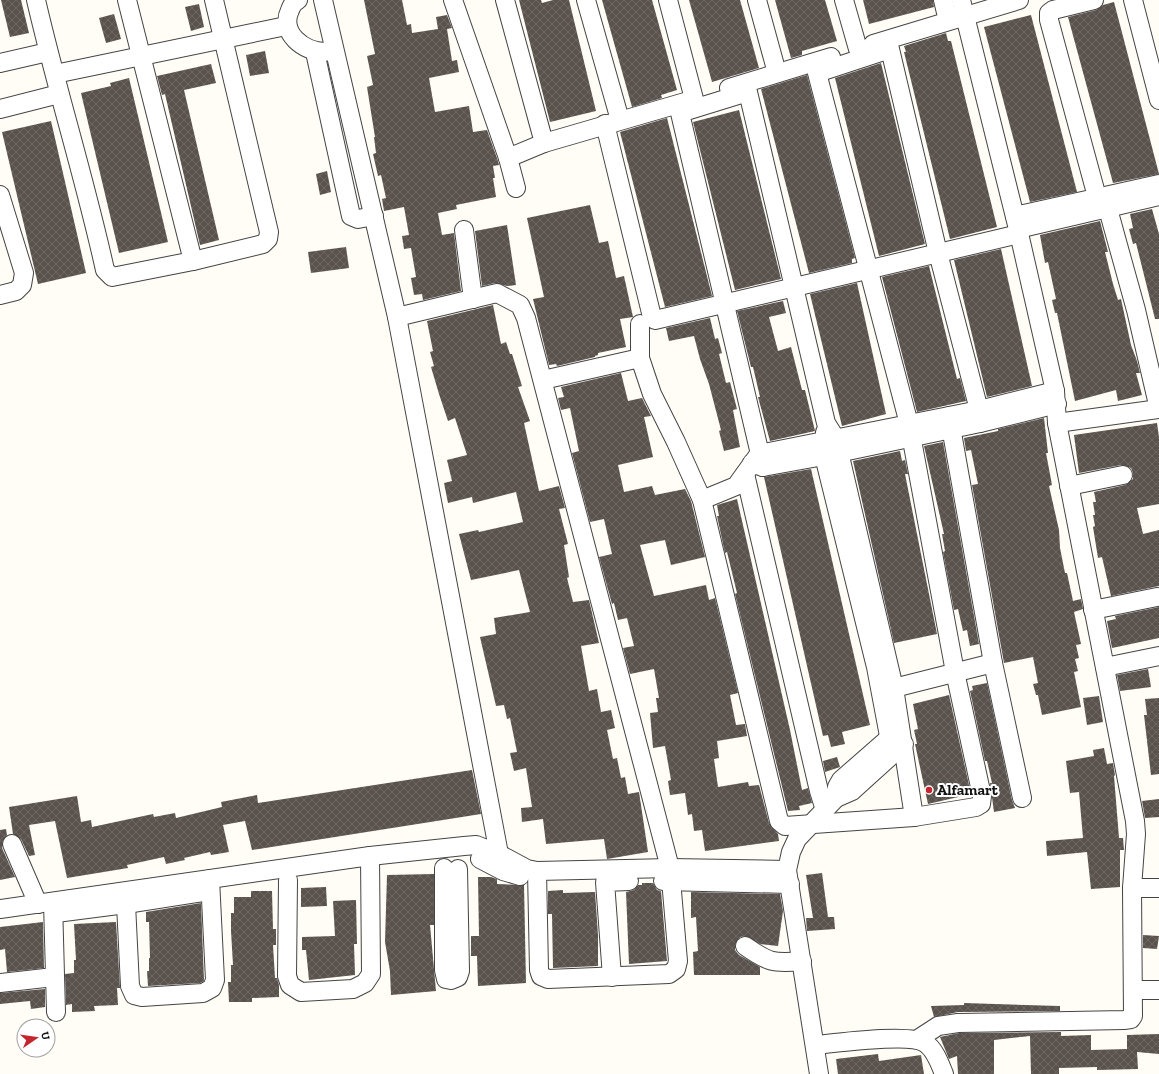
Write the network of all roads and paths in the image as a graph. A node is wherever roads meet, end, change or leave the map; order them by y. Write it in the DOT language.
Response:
graph roads {
  1 [pos="36,0"];
  2 [pos="127,0"];
  3 [pos="214,0"];
  4 [pos="298,0"];
  5 [pos="323,0"];
  6 [pos="453,0"];
  7 [pos="505,0"];
  8 [pos="586,0"];
  9 [pos="668,0"];
  10 [pos="757,0"];
  11 [pos="844,0"];
  12 [pos="943,0"];
  13 [pos="1019,0"];
  14 [pos="1094,0"];
  15 [pos="1133,0"];
  16 [pos="988,4"];
  17 [pos="963,8"];
  18 [pos="948,21"];
  19 [pos="286,26"];
  20 [pos="224,39"];
  21 [pos="858,49"];
  22 [pos="48,52"];
  23 [pos="315,52"];
  24 [pos="336,52"];
  25 [pos="140,56"];
  26 [pos="0,63"];
  27 [pos="776,72"];
  28 [pos="55,74"];
  29 [pos="59,94"];
  30 [pos="694,99"];
  31 [pos="1159,100"];
  32 [pos="0,109"];
  33 [pos="612,122"];
  34 [pos="544,142"];
  35 [pos="508,158"];
  36 [pos="1159,184"];
  37 [pos="516,188"];
  38 [pos="0,195"];
  39 [pos="1159,196"];
  40 [pos="1102,203"];
  41 [pos="374,216"];
  42 [pos="1018,227"];
  43 [pos="464,230"];
  44 [pos="938,253"];
  45 [pos="193,261"];
  46 [pos="869,269"];
  47 [pos="794,288"];
  48 [pos="0,295"];
  49 [pos="473,299"];
  50 [pos="724,304"];
  51 [pos="397,317"];
  52 [pos="640,324"];
  53 [pos="640,358"];
  54 [pos="542,380"];
  55 [pos="1056,398"];
  56 [pos="1159,409"];
  57 [pos="979,416"];
  58 [pos="950,422"];
  59 [pos="1057,423"];
  60 [pos="910,430"];
  61 [pos="831,447"];
  62 [pos="755,464"];
  63 [pos="1123,475"];
  64 [pos="1069,486"];
  65 [pos="702,500"];
  66 [pos="1157,597"];
  67 [pos="1092,610"];
  68 [pos="1159,656"];
  69 [pos="993,663"];
  70 [pos="882,666"];
  71 [pos="1105,667"];
  72 [pos="955,672"];
  73 [pos="894,688"];
  74 [pos="897,740"];
  75 [pos="1022,798"];
  76 [pos="831,804"];
  77 [pos="914,817"];
  78 [pos="813,823"];
  79 [pos="12,844"];
  80 [pos="489,854"];
  81 [pos="370,862"];
  82 [pos="440,862"];
  83 [pos="671,875"];
  84 [pos="537,876"];
  85 [pos="788,877"];
  86 [pos="288,880"];
  87 [pos="605,882"];
  88 [pos="210,884"];
  89 [pos="1132,888"];
  90 [pos="1159,888"];
  91 [pos="126,904"];
  92 [pos="48,906"];
  93 [pos="0,908"];
  94 [pos="0,920"];
  95 [pos="745,946"];
  96 [pos="802,961"];
  97 [pos="612,977"];
  98 [pos="54,978"];
  99 [pos="0,983"];
  100 [pos="1133,990"];
  101 [pos="1159,990"];
  102 [pos="56,1012"];
  103 [pos="918,1039"];
  104 [pos="816,1045"];
  105 [pos="819,1074"];
  106 [pos="944,1074"];
  1 -- 22 [label="street"];
  2 -- 25 [label="street"];
  3 -- 20 [label="street"];
  4 -- 19 [label="street"];
  5 -- 24 [label="street"];
  6 -- 35 [label="street"];
  7 -- 34 [label="street"];
  8 -- 33 [label="street"];
  9 -- 30 [label="street"];
  10 -- 27 [label="street"];
  11 -- 21 [label="street"];
  12 -- 18 [label="street"];
  13 -- 16 [label="street"];
  14 -- 40 [label="street"];
  15 -- 31 [label="street"];
  16 -- 17 [label="street"];
  17 -- 18 [label="street"];
  17 -- 42 [label="street"];
  18 -- 21 [label="street"];
  19 -- 20 [label="street"];
  19 -- 23 [label="street"];
  20 -- 25 [label="street"];
  20 -- 45 [label="street"];
  21 -- 27 [label="street"];
  22 -- 26 [label="street"];
  22 -- 28 [label="street"];
  23 -- 24 [label="street"];
  23 -- 41 [label="street"];
  24 -- 41 [label="street"];
  25 -- 28 [label="street"];
  25 -- 45 [label="street"];
  27 -- 30 [label="street"];
  28 -- 29 [label="street"];
  29 -- 32 [label="street"];
  29 -- 45 [label="street"];
  30 -- 33 [label="street"];
  33 -- 34 [label="street"];
  33 -- 50 [label="street"];
  34 -- 35 [label="street"];
  35 -- 37 [label="street"];
  36 -- 40 [label="street"];
  38 -- 48 [label="street"];
  39 -- 40 [label="street"];
  40 -- 42 [label="street"];
  40 -- 56 [label="street"];
  41 -- 51 [label="street"];
  42 -- 44 [label="street"];
  42 -- 55 [label="street"];
  43 -- 49 [label="street"];
  44 -- 46 [label="street"];
  44 -- 46 [label="street"];
  44 -- 57 [label="street"];
  46 -- 47 [label="street"];
  46 -- 60 [label="street"];
  47 -- 50 [label="street"];
  47 -- 50 [label="street"];
  47 -- 61 [label="street"];
  49 -- 51 [label="street"];
  49 -- 54 [label="street"];
  50 -- 62 [label="street"];
  51 -- 80 [label="street"];
  52 -- 53 [label="street"];
  53 -- 54 [label="street"];
  53 -- 65 [label="street"];
  54 -- 83 [label="street"];
  55 -- 57 [label="street"];
  55 -- 59 [label="street"];
  56 -- 59 [label="street"];
  57 -- 58 [label="street"];
  58 -- 60 [label="street"];
  58 -- 69 [label="street"];
  59 -- 64 [label="street"];
  60 -- 61 [label="street"];
  60 -- 72 [label="street"];
  61 -- 62 [label="street"];
  61 -- 70 [label="street"];
  62 -- 65 [label="street"];
  62 -- 76 [label="street"];
  63 -- 64 [label="street"];
  64 -- 67 [label="street"];
  65 -- 78 [label="street"];
  66 -- 67 [label="street"];
  67 -- 71 [label="street"];
  68 -- 71 [label="street"];
  69 -- 72 [label="street"];
  69 -- 75 [label="street"];
  70 -- 73 [label="street"];
  70 -- 74 [label="street"];
  71 -- 89 [label="street"];
  72 -- 73 [label="street"];
  72 -- 77 [label="street"];
  73 -- 74 [label="street"];
  74 -- 76 [label="street"];
  74 -- 77 [label="street"];
  76 -- 78 [label="street"];
  77 -- 78 [label="street"];
  78 -- 85 [label="street"];
  79 -- 92 [label="street"];
  80 -- 82 [label="street"];
  80 -- 82 [label="street"];
  80 -- 84 [label="street"];
  81 -- 82 [label="street"];
  81 -- 86 [label="street"];
  81 -- 86 [label="street"];
  81 -- 88 [label="street"];
  82 -- 82 [label="street"];
  83 -- 84 [label="street"];
  83 -- 85 [label="street"];
  83 -- 87 [label="street"];
  83 -- 97 [label="street"];
  84 -- 87 [label="street"];
  84 -- 97 [label="street"];
  85 -- 96 [label="street"];
  86 -- 88 [label="street"];
  87 -- 97 [label="street"];
  88 -- 91 [label="street"];
  88 -- 91 [label="street"];
  88 -- 92 [label="street"];
  89 -- 90 [label="street"];
  89 -- 100 [label="street"];
  91 -- 92 [label="street"];
  92 -- 93 [label="street"];
  92 -- 94 [label="street"];
  92 -- 98 [label="street"];
  95 -- 96 [label="street"];
  96 -- 104 [label="street"];
  98 -- 99 [label="street"];
  98 -- 102 [label="street"];
  100 -- 101 [label="street"];
  100 -- 103 [label="street"];
  103 -- 104 [label="street"];
  103 -- 106 [label="street"];
  104 -- 105 [label="street"];
}
